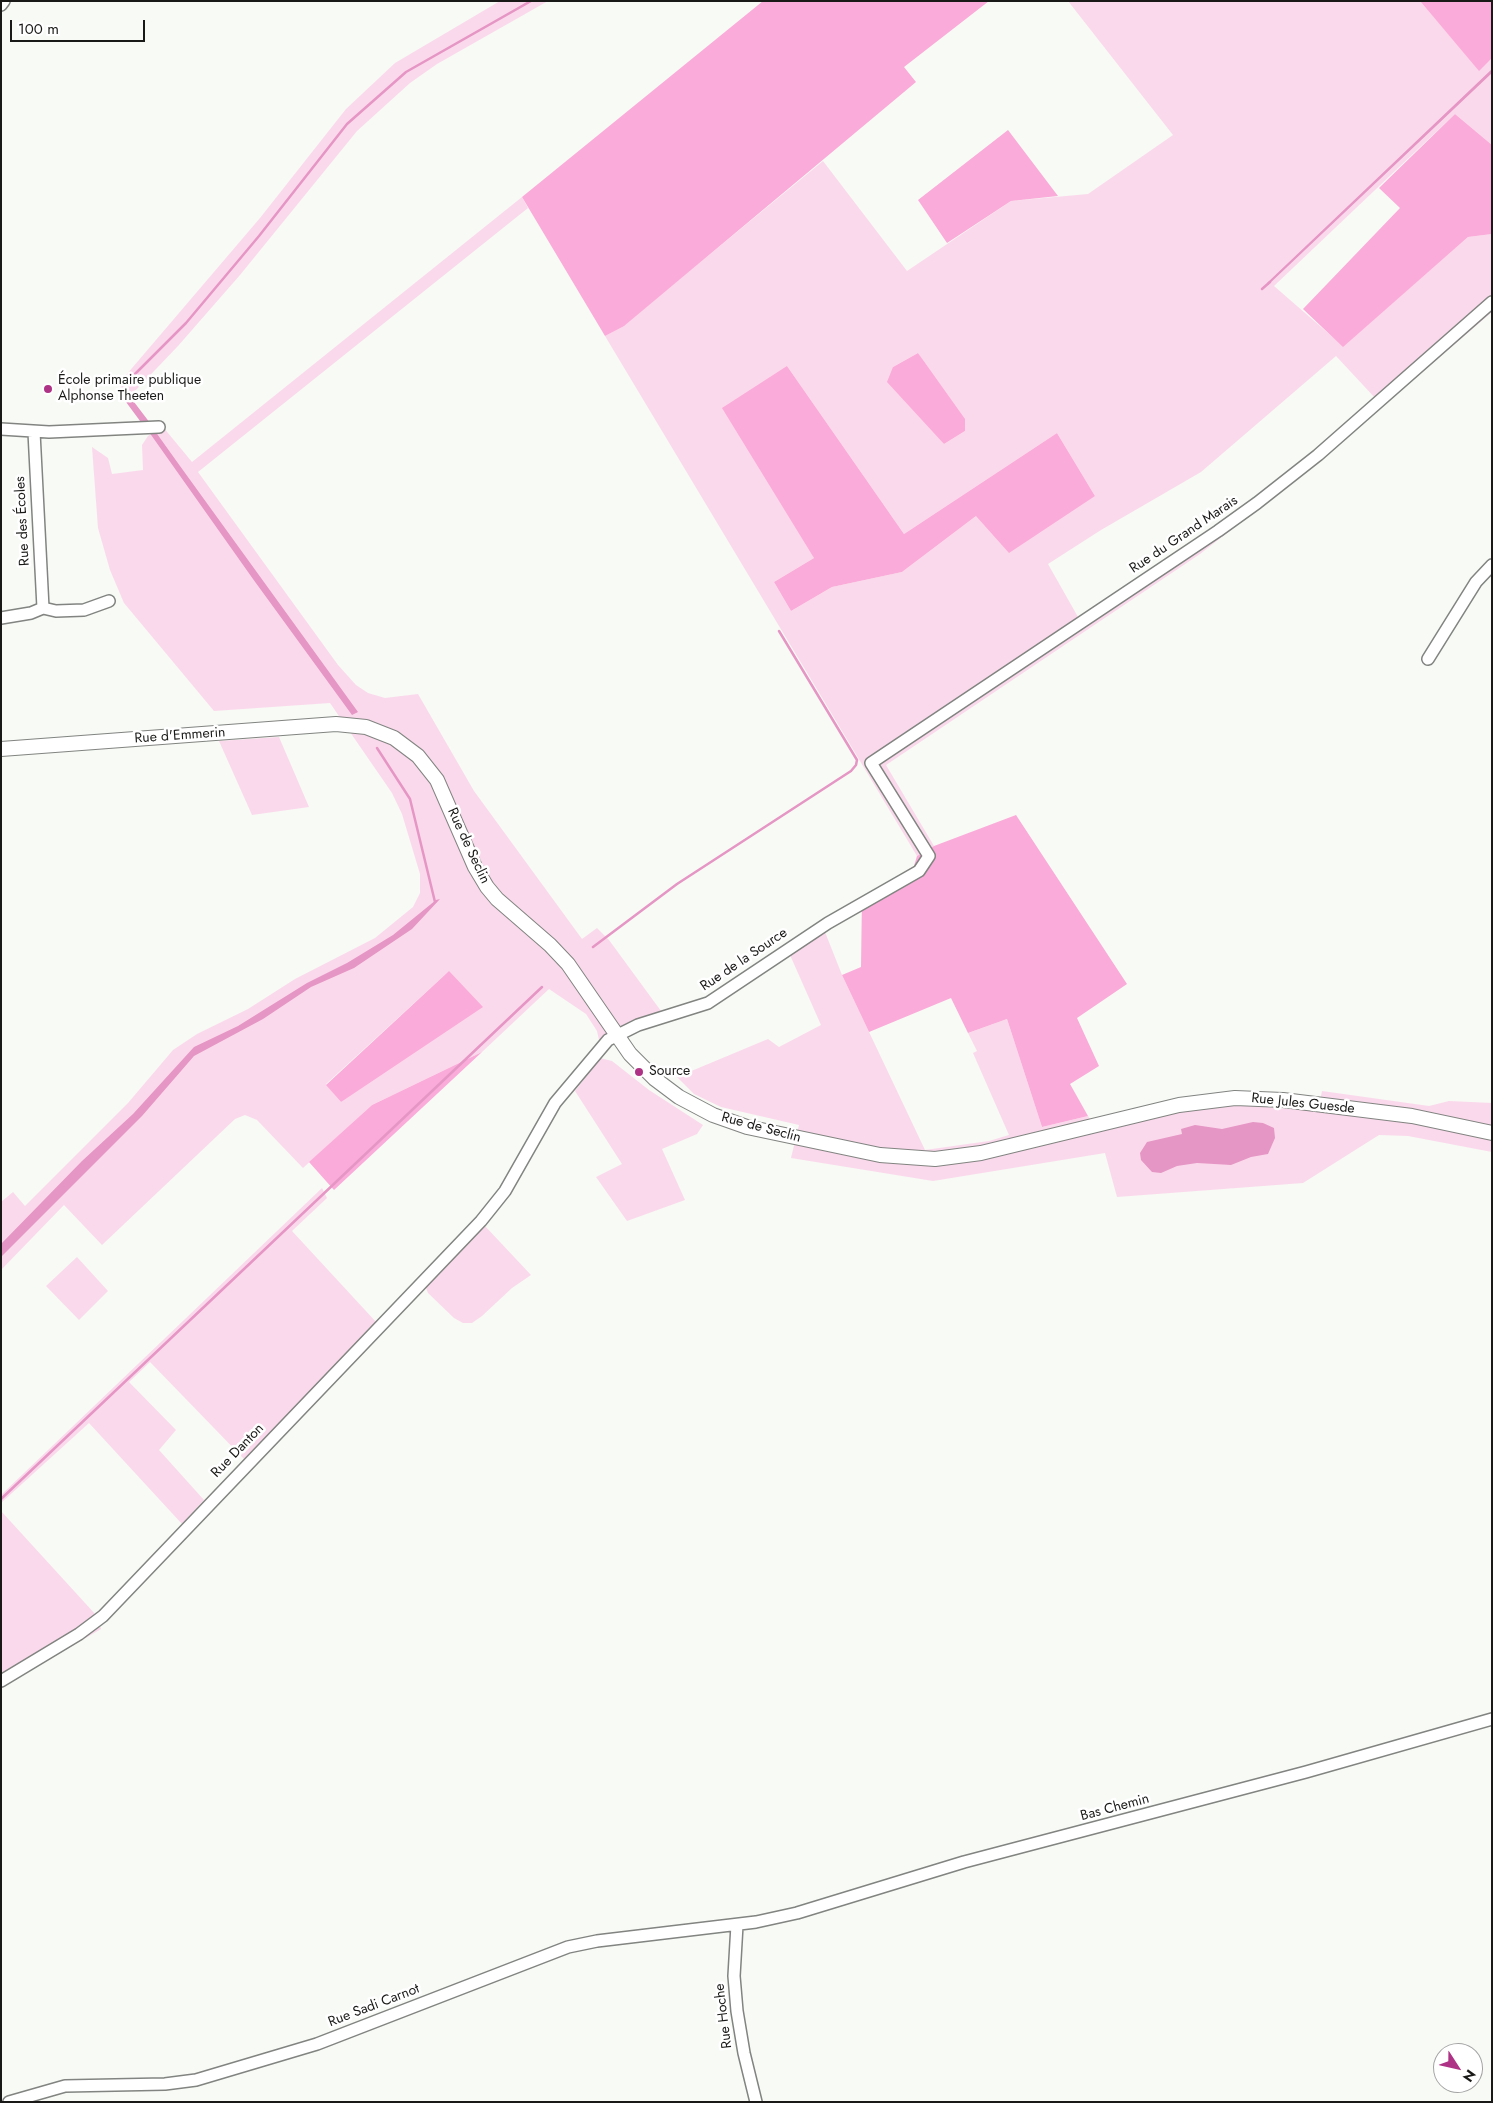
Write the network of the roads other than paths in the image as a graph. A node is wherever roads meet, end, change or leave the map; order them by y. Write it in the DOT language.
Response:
graph roads {
  1 [pos="4,1"];
  2 [pos="1,5"];
  3 [pos="1492,302"];
  4 [pos="157,427"];
  5 [pos="1,429"];
  6 [pos="34,432"];
  7 [pos="1492,565"];
  8 [pos="109,601"];
  9 [pos="43,608"];
  10 [pos="1,618"];
  11 [pos="1428,659"];
  12 [pos="358,726"];
  13 [pos="1,749"];
  14 [pos="871,763"];
  15 [pos="616,1035"];
  16 [pos="1193,1103"];
  17 [pos="1412,1116"];
  18 [pos="1492,1122"];
  19 [pos="1492,1133"];
  20 [pos="481,1221"];
  21 [pos="1,1681"];
  22 [pos="1492,1719"];
  23 [pos="741,1924"];
  24 [pos="9,2102"];
  25 [pos="756,2102"];
  1 -- 2 [label="street"];
  3 -- 14 [label="street, Rue du Grand Marais"];
  4 -- 6 [label="street"];
  5 -- 6 [label="street"];
  6 -- 9 [label="street, Rue des Écoles"];
  7 -- 11 [label="street"];
  8 -- 9 [label="street"];
  9 -- 10 [label="street"];
  12 -- 13 [label="main road, Rue d'Emmerin"];
  12 -- 15 [label="main road, Rue de Seclin"];
  14 -- 15 [label="street, Rue de la Source"];
  15 -- 16 [label="main road, Rue de Seclin"];
  15 -- 20 [label="street, Rue de la Source"];
  16 -- 17 [label="main road, Rue Jules Guesde"];
  17 -- 18 [label="main road, Rue Jules Guesde"];
  17 -- 19 [label="main road, Rue Jules Guesde"];
  20 -- 21 [label="street, Rue Danton"];
  22 -- 23 [label="street, Bas Chemin"];
  23 -- 24 [label="street, Rue Sadi Carnot"];
  23 -- 25 [label="street, Rue Hoche"];
}
